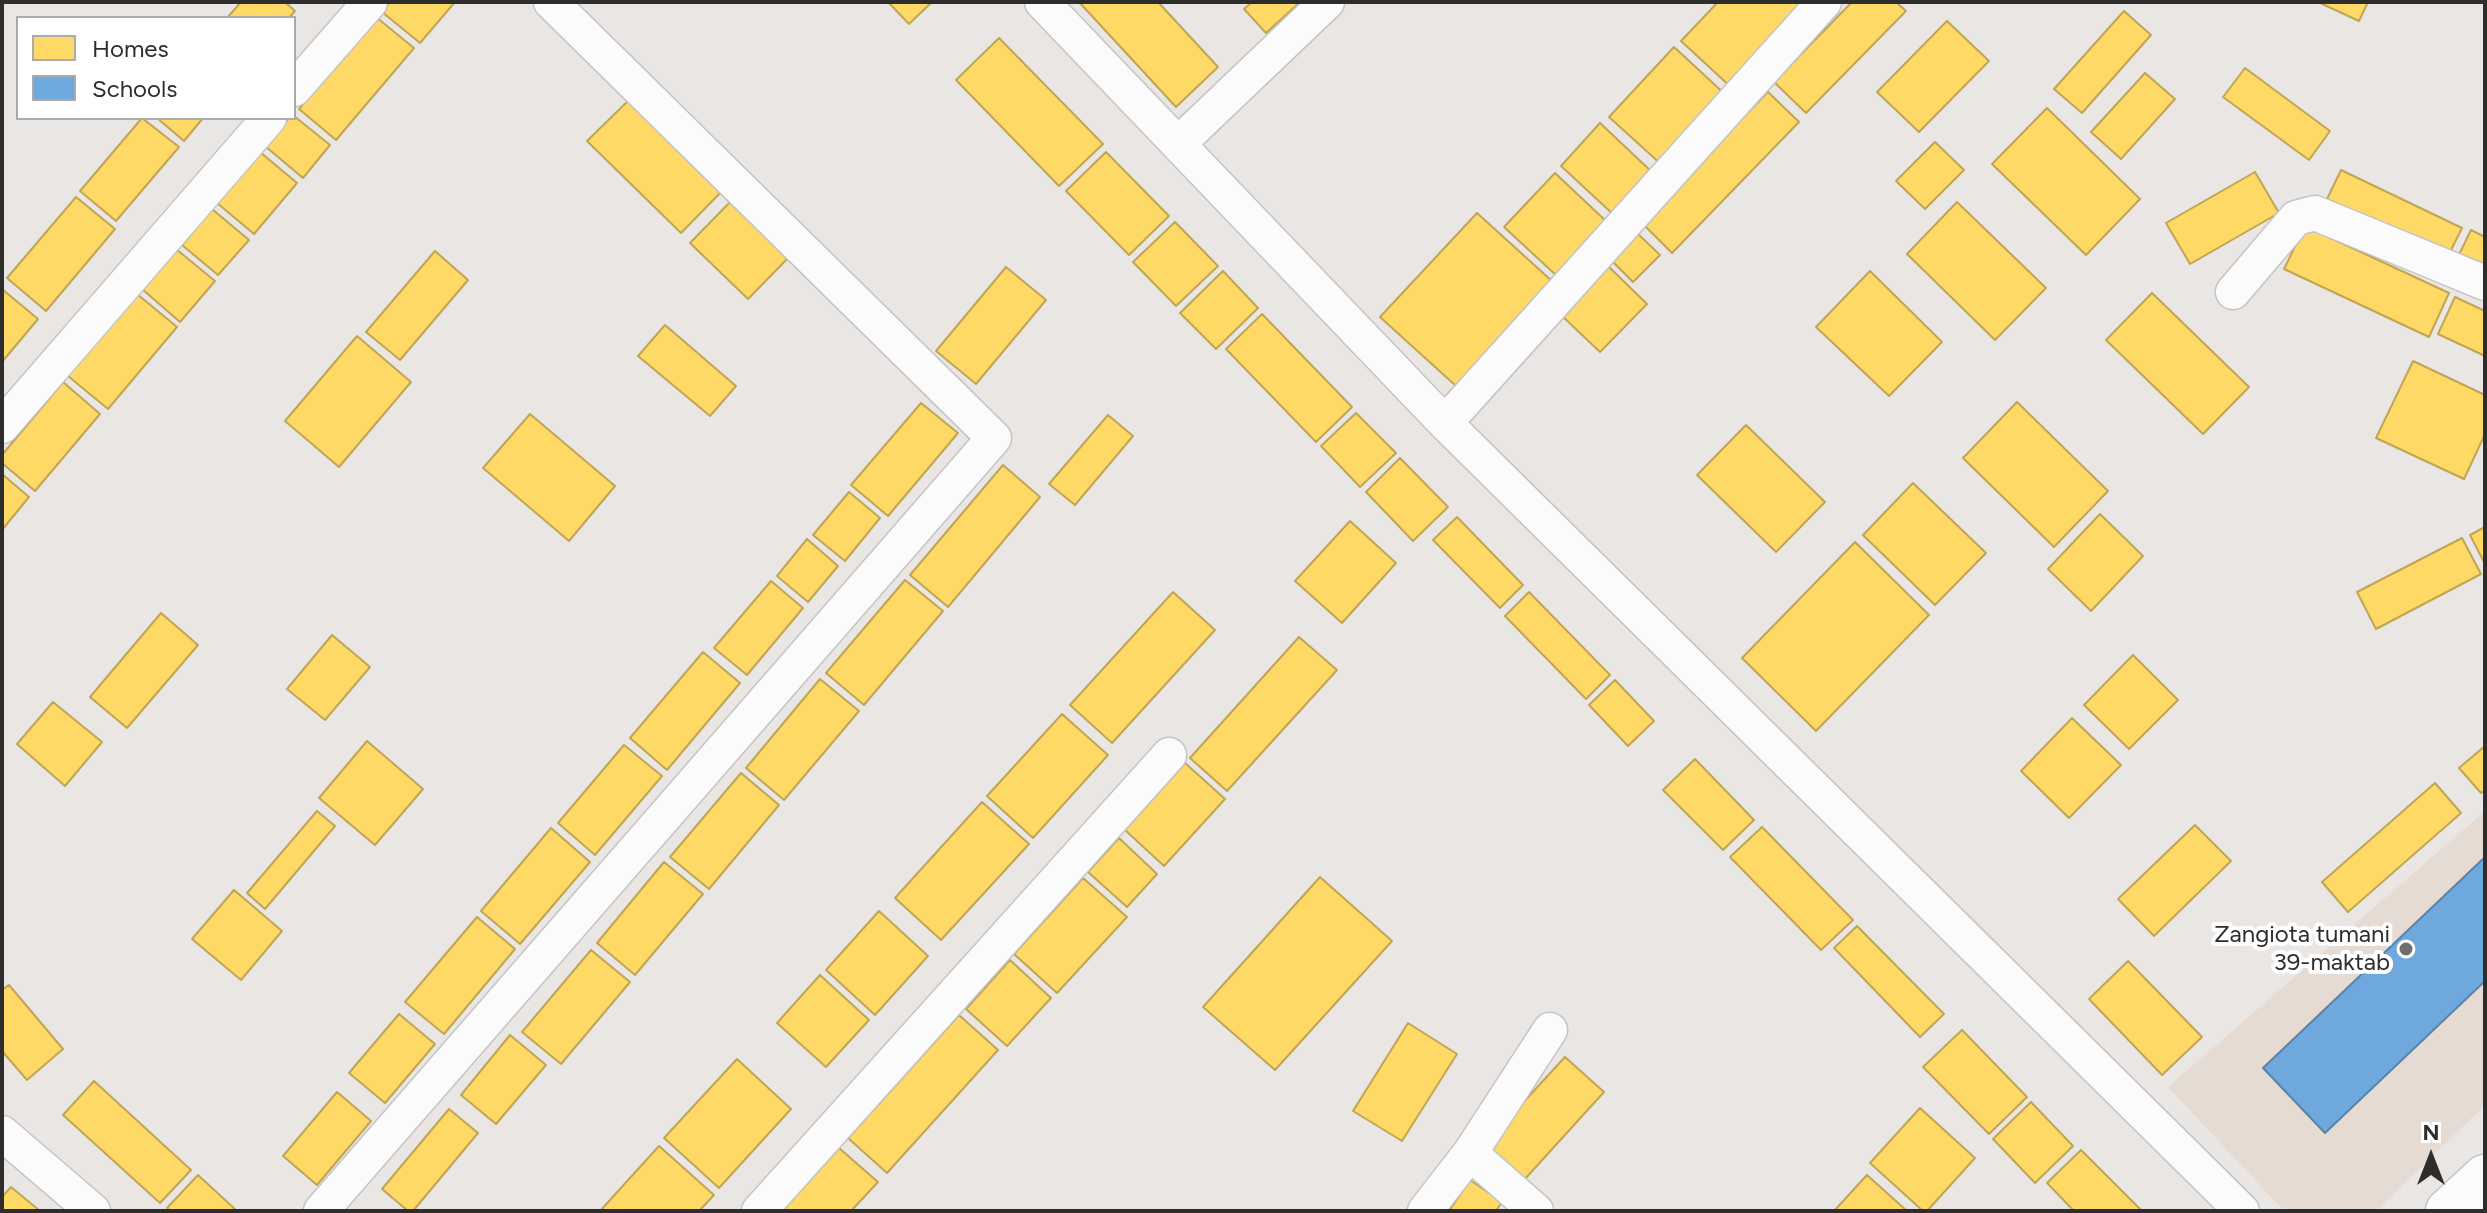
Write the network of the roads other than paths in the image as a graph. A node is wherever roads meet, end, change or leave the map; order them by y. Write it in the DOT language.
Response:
graph roads {
  1 [pos="370,2"];
  2 [pos="551,2"];
  3 [pos="1042,2"];
  4 [pos="1327,2"];
  5 [pos="1824,2"];
  6 [pos="296,87"];
  7 [pos="267,120"];
  8 [pos="1178,144"];
  9 [pos="2485,283"];
  10 [pos="2233,292"];
  11 [pos="1445,423"];
  12 [pos="2,426"];
  13 [pos="1169,755"];
  14 [pos="1550,1030"];
  15 [pos="2,1133"];
  16 [pos="1470,1153"];
  17 [pos="2485,1177"];
  18 [pos="93,1211"];
  19 [pos="321,1211"];
  20 [pos="759,1211"];
  21 [pos="1425,1211"];
  22 [pos="1536,1211"];
  23 [pos="2242,1211"];
  24 [pos="2448,1211"];
  1 -- 6 [label="street"];
  2 -- 19 [label="street"];
  3 -- 8 [label="street"];
  4 -- 8 [label="street"];
  5 -- 11 [label="street"];
  7 -- 12 [label="street"];
  8 -- 11 [label="street"];
  9 -- 10 [label="street"];
  11 -- 23 [label="street"];
  13 -- 20 [label="street"];
  14 -- 16 [label="street"];
  15 -- 18 [label="street"];
  16 -- 21 [label="street"];
  16 -- 22 [label="street"];
  17 -- 24 [label="main road"];
}
